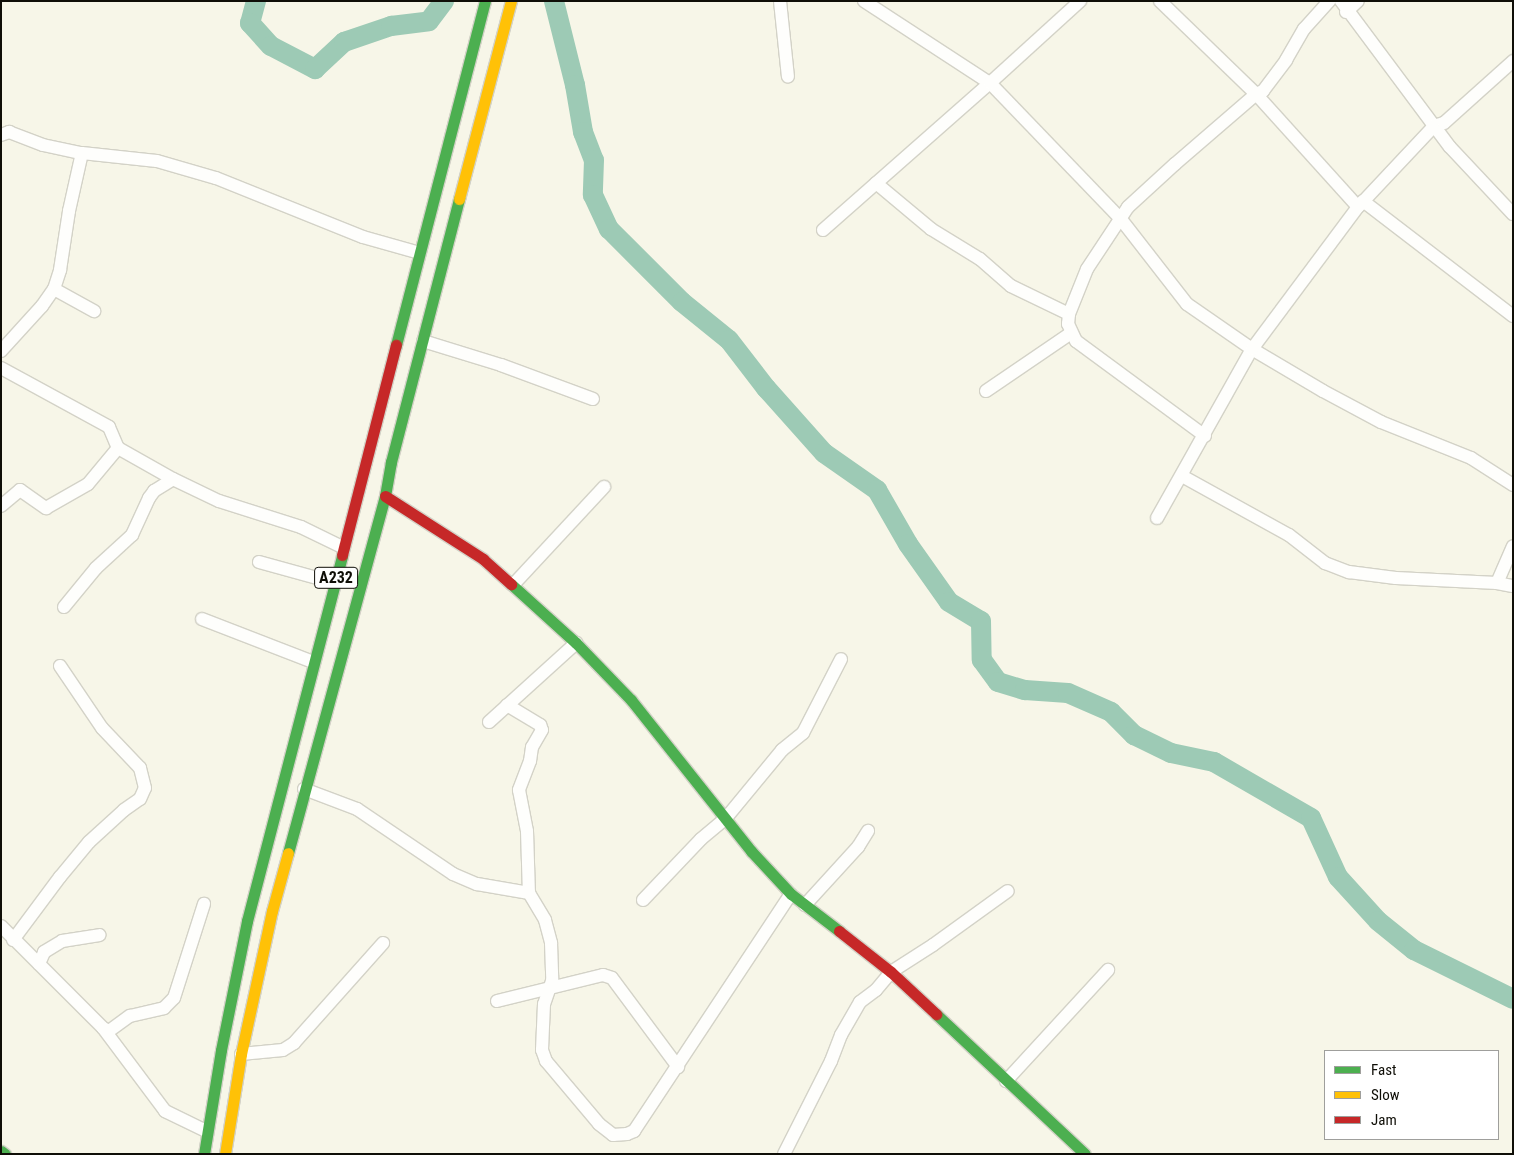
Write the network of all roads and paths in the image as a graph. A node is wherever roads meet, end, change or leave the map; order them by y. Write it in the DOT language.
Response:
graph roads {
  1 [pos="511,1"];
  2 [pos="780,1"];
  3 [pos="864,1"];
  4 [pos="1080,1"];
  5 [pos="1160,1"];
  6 [pos="1329,1"];
  7 [pos="1358,1"];
  8 [pos="485,3"];
  9 [pos="1343,6"];
  10 [pos="1513,61"];
  11 [pos="788,77"];
  12 [pos="990,83"];
  13 [pos="1256,94"];
  14 [pos="1434,126"];
  15 [pos="1,135"];
  16 [pos="82,153"];
  17 [pos="876,183"];
  18 [pos="1360,204"];
  19 [pos="1513,214"];
  20 [pos="1120,218"];
  21 [pos="823,230"];
  22 [pos="420,253"];
  23 [pos="54,289"];
  24 [pos="94,311"];
  25 [pos="1069,314"];
  26 [pos="1513,316"];
  27 [pos="1071,333"];
  28 [pos="423,341"];
  29 [pos="1252,349"];
  30 [pos="1,351"];
  31 [pos="1,368"];
  32 [pos="385,387"];
  33 [pos="986,391"];
  34 [pos="409,395"];
  35 [pos="594,399"];
  36 [pos="1204,436"];
  37 [pos="118,448"];
  38 [pos="1182,476"];
  39 [pos="173,479"];
  40 [pos="1513,486"];
  41 [pos="604,487"];
  42 [pos="385,496"];
  43 [pos="1,506"];
  44 [pos="1157,518"];
  45 [pos="1513,546"];
  46 [pos="342,547"];
  47 [pos="260,562"];
  48 [pos="334,583"];
  49 [pos="1497,583"];
  50 [pos="513,585"];
  51 [pos="1513,586"];
  52 [pos="64,607"];
  53 [pos="202,619"];
  54 [pos="576,643"];
  55 [pos="840,658"];
  56 [pos="313,662"];
  57 [pos="60,666"];
  58 [pos="507,705"];
  59 [pos="489,722"];
  60 [pos="304,789"];
  61 [pos="726,818"];
  62 [pos="868,832"];
  63 [pos="1008,891"];
  64 [pos="529,893"];
  65 [pos="791,894"];
  66 [pos="643,900"];
  67 [pos="204,904"];
  68 [pos="805,905"];
  69 [pos="1,926"];
  70 [pos="100,935"];
  71 [pos="13,940"];
  72 [pos="383,942"];
  73 [pos="38,964"];
  74 [pos="1108,970"];
  75 [pos="891,972"];
  76 [pos="550,988"];
  77 [pos="497,1001"];
  78 [pos="103,1028"];
  79 [pos="240,1054"];
  80 [pos="678,1068"];
  81 [pos="1006,1081"];
  82 [pos="206,1131"];
  83 [pos="1,1150"];
  84 [pos="6,1154"];
  85 [pos="204,1154"];
  86 [pos="225,1154"];
  87 [pos="784,1154"];
  88 [pos="1085,1154"];
  1 -- 28 [label="main road, A232"];
  2 -- 11 [label="street"];
  3 -- 12 [label="street"];
  4 -- 12 [label="street"];
  5 -- 13 [label="street"];
  6 -- 13 [label="street"];
  7 -- 9 [label="street"];
  8 -- 22 [label="main road, A232"];
  9 -- 14 [label="street"];
  10 -- 14 [label="street"];
  12 -- 17 [label="street"];
  12 -- 20 [label="street"];
  13 -- 18 [label="street"];
  13 -- 20 [label="street"];
  14 -- 18 [label="street"];
  14 -- 19 [label="street"];
  15 -- 16 [label="street"];
  16 -- 22 [label="street"];
  16 -- 23 [label="street"];
  17 -- 21 [label="street"];
  17 -- 25 [label="street"];
  18 -- 26 [label="street"];
  18 -- 29 [label="street"];
  20 -- 25 [label="street"];
  20 -- 29 [label="street"];
  22 -- 32 [label="main road, A232"];
  23 -- 24 [label="street"];
  23 -- 30 [label="street"];
  25 -- 27 [label="street"];
  27 -- 33 [label="street"];
  27 -- 36 [label="street"];
  28 -- 34 [label="main road, A232"];
  28 -- 35 [label="street"];
  29 -- 36 [label="street"];
  29 -- 40 [label="street"];
  31 -- 37 [label="street"];
  32 -- 34 [label="main road"];
  32 -- 46 [label="main road, A232"];
  34 -- 42 [label="main road, A232"];
  36 -- 38 [label="street"];
  37 -- 39 [label="street"];
  37 -- 43 [label="street"];
  38 -- 44 [label="street"];
  38 -- 49 [label="street"];
  39 -- 46 [label="street"];
  39 -- 52 [label="street"];
  41 -- 50 [label="street"];
  42 -- 50 [label="main road"];
  42 -- 60 [label="main road, A232"];
  45 -- 49 [label="street"];
  46 -- 48 [label="main road, A232"];
  47 -- 48 [label="street"];
  48 -- 56 [label="main road, A232"];
  49 -- 51 [label="street"];
  50 -- 54 [label="main road"];
  53 -- 56 [label="street"];
  54 -- 58 [label="street"];
  54 -- 61 [label="main road"];
  55 -- 61 [label="street"];
  56 -- 82 [label="main road, A232"];
  57 -- 71 [label="street"];
  58 -- 59 [label="street"];
  58 -- 64 [label="street"];
  60 -- 64 [label="street"];
  60 -- 79 [label="main road, A232"];
  61 -- 65 [label="main road"];
  61 -- 66 [label="street"];
  62 -- 68 [label="street"];
  63 -- 75 [label="street"];
  64 -- 76 [label="street"];
  65 -- 68 [label="main road"];
  65 -- 80 [label="street"];
  67 -- 78 [label="street"];
  68 -- 75 [label="main road"];
  69 -- 71 [label="street"];
  70 -- 73 [label="street"];
  71 -- 73 [label="street"];
  72 -- 79 [label="street"];
  73 -- 78 [label="street"];
  74 -- 81 [label="street"];
  75 -- 81 [label="main road"];
  75 -- 87 [label="street"];
  76 -- 77 [label="street"];
  76 -- 80 [label="street"];
  76 -- 80 [label="street"];
  78 -- 82 [label="street"];
  79 -- 86 [label="main road, A232"];
  81 -- 88 [label="main road"];
  82 -- 85 [label="main road, A232"];
  83 -- 84 [label="main road"];
}
